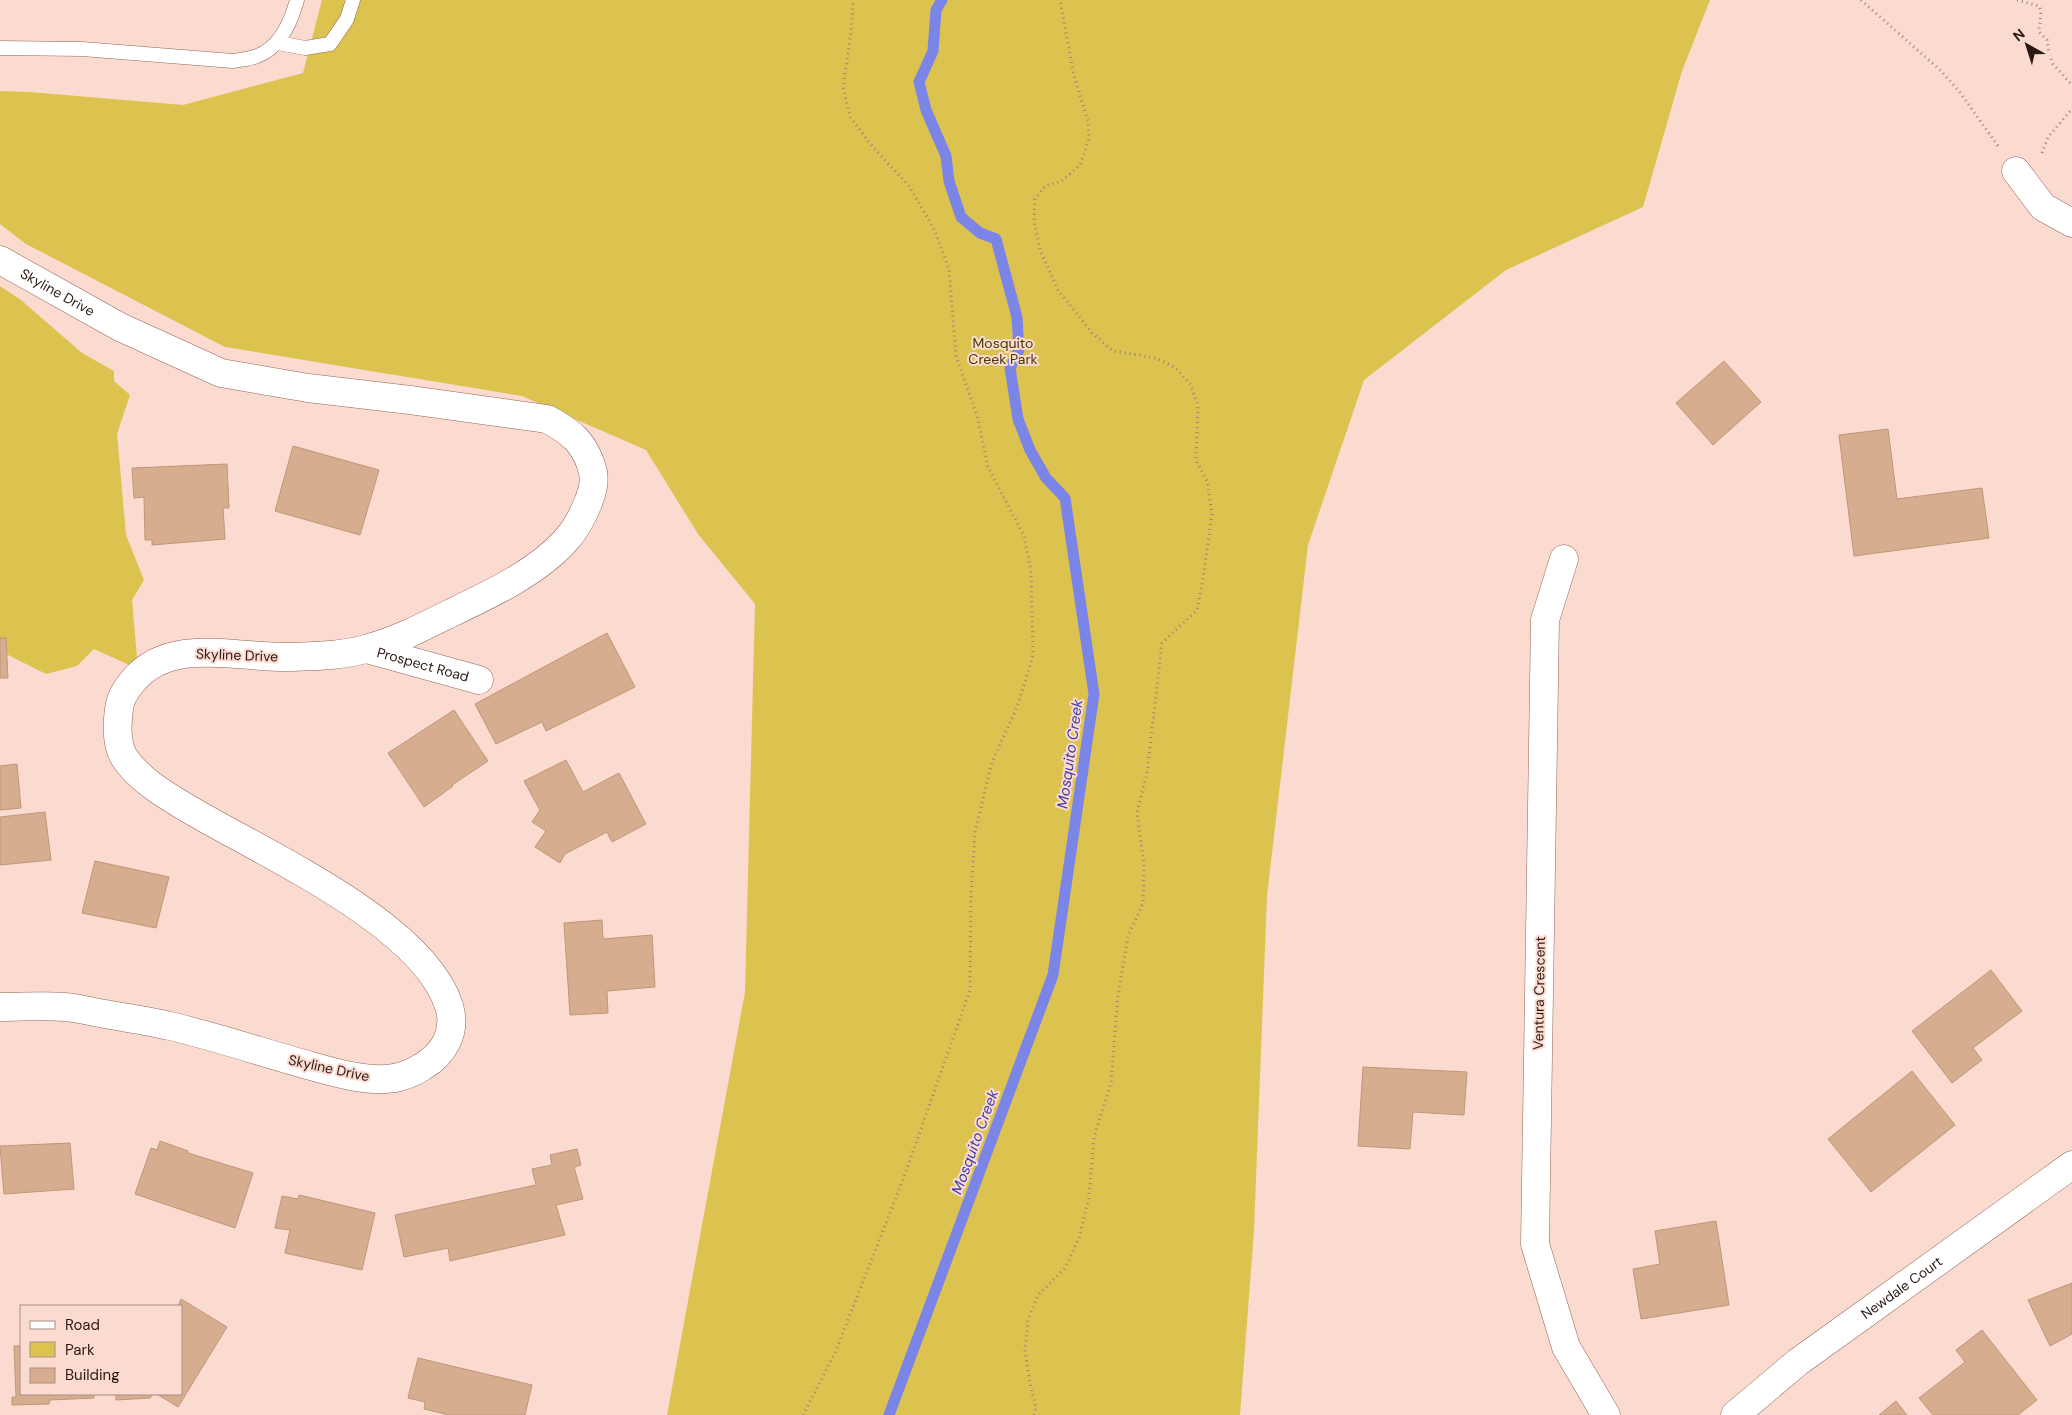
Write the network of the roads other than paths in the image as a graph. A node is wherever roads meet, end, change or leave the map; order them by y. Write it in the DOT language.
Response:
graph roads {
  1 [pos="298,0"];
  2 [pos="354,0"];
  3 [pos="278,44"];
  4 [pos="0,48"];
  5 [pos="2022,178"];
  6 [pos="2072,223"];
  7 [pos="0,260"];
  8 [pos="1564,559"];
  9 [pos="367,649"];
  10 [pos="479,680"];
  11 [pos="0,1007"];
  12 [pos="2072,1165"];
  13 [pos="1606,1415"];
  14 [pos="1735,1415"];
  1 -- 3 [label="lane"];
  2 -- 3 [label="lane"];
  3 -- 4 [label="lane"];
  5 -- 6 [label="street"];
  7 -- 9 [label="street, Skyline Drive"];
  8 -- 13 [label="street, Ventura Crescent"];
  9 -- 10 [label="street, Prospect Road"];
  9 -- 11 [label="street, Skyline Drive"];
  12 -- 14 [label="street, Newdale Court"];
}
